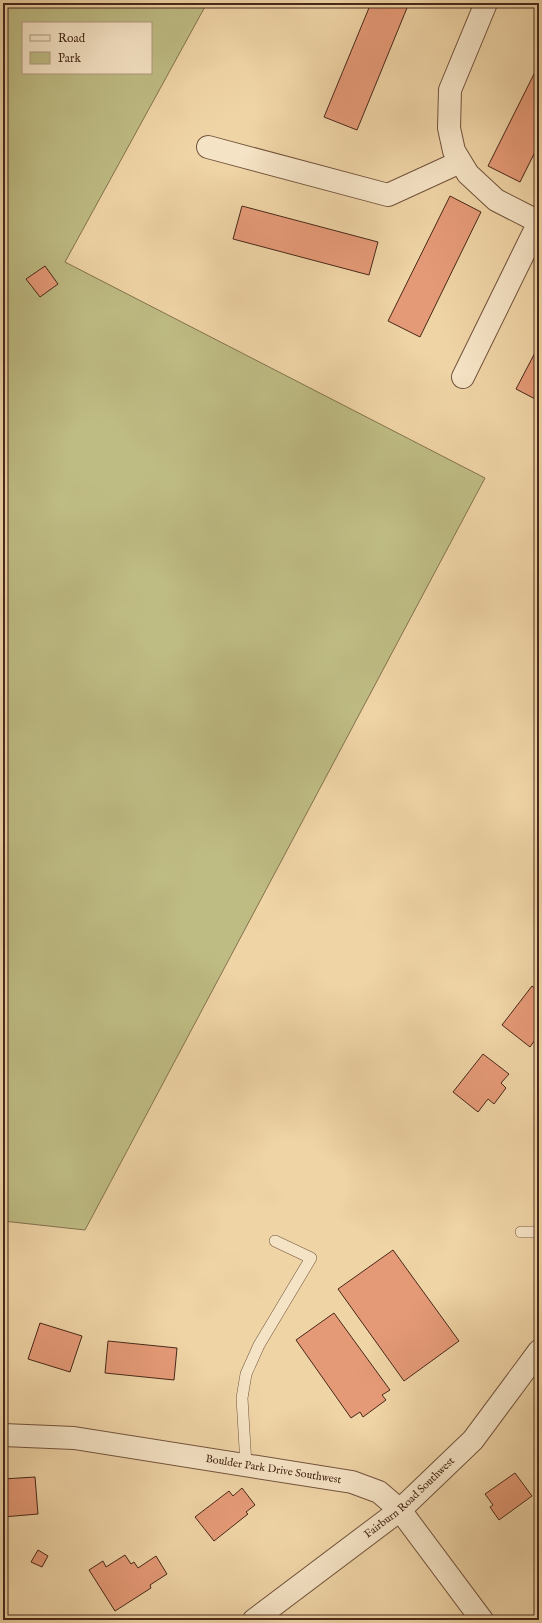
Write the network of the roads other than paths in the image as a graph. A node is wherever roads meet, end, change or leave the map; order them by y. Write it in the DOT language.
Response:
graph roads {
  1 [pos="486,3"];
  2 [pos="208,147"];
  3 [pos="460,162"];
  4 [pos="539,222"];
  5 [pos="463,377"];
  6 [pos="520,1232"];
  7 [pos="539,1232"];
  8 [pos="276,1241"];
  9 [pos="539,1351"];
  10 [pos="3,1436"];
  11 [pos="246,1465"];
  12 [pos="400,1510"];
  13 [pos="254,1620"];
  14 [pos="482,1620"];
  1 -- 3 [label="street"];
  2 -- 3 [label="street"];
  3 -- 4 [label="street"];
  4 -- 5 [label="street"];
  6 -- 7 [label="lane"];
  8 -- 11 [label="lane"];
  9 -- 12 [label="street, Fairburn Road Southwest"];
  10 -- 11 [label="street, Boulder Park Drive Southwest"];
  11 -- 12 [label="street, Boulder Park Drive Southwest"];
  12 -- 13 [label="street, Fairburn Road Southwest"];
  12 -- 14 [label="street, Boulder Park Drive Southwest"];
}
